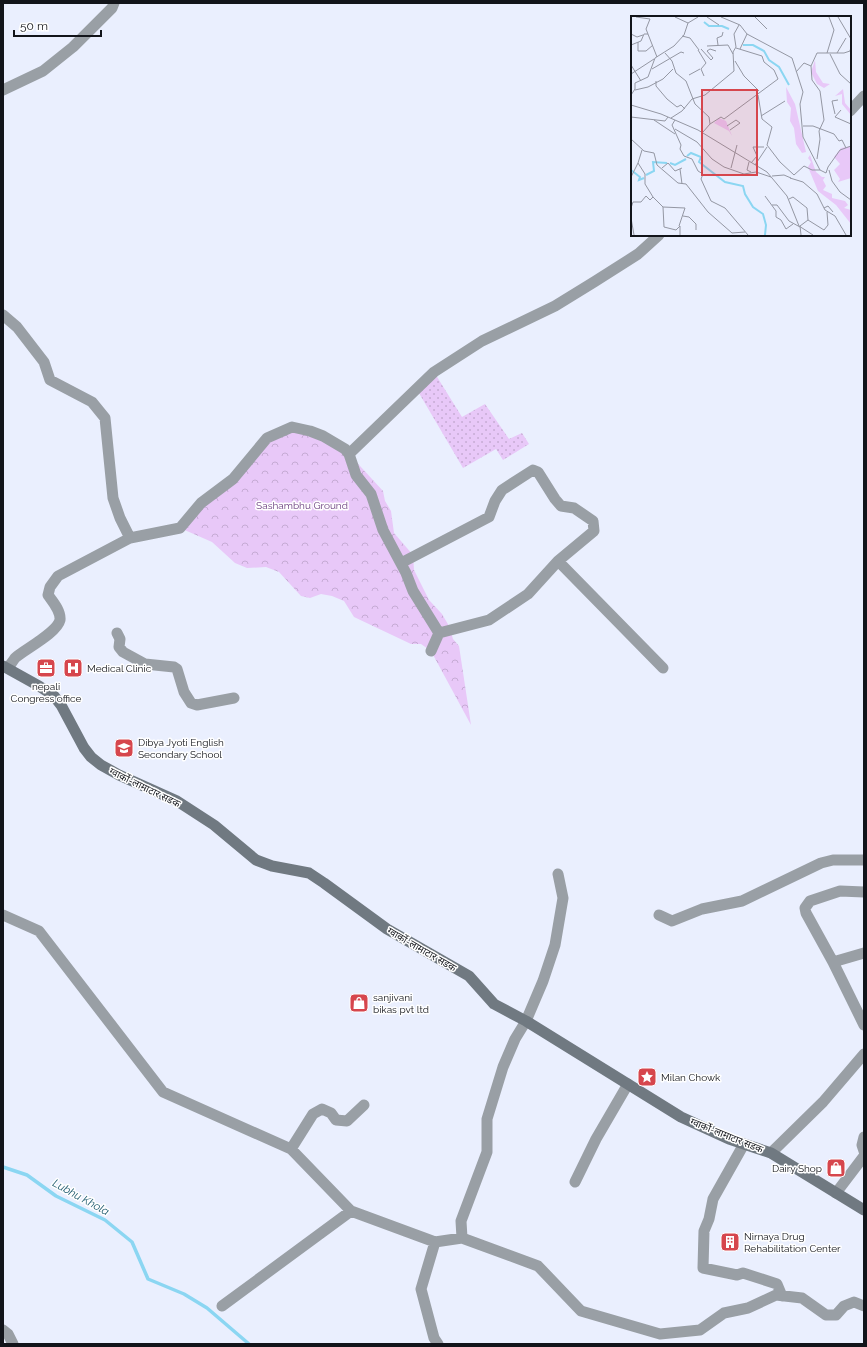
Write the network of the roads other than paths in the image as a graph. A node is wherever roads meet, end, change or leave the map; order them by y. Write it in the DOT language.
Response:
graph roads {
  1 [pos="114,3"];
  2 [pos="3,90"];
  3 [pos="864,96"];
  4 [pos="851,111"];
  5 [pos="658,236"];
  6 [pos="3,315"];
  7 [pos="349,454"];
  8 [pos="130,538"];
  9 [pos="558,561"];
  10 [pos="401,563"];
  11 [pos="117,633"];
  12 [pos="439,633"];
  13 [pos="431,651"];
  14 [pos="5,667"];
  15 [pos="663,668"];
  16 [pos="234,698"];
  17 [pos="864,860"];
  18 [pos="558,874"];
  19 [pos="864,892"];
  20 [pos="3,915"];
  21 [pos="659,915"];
  22 [pos="864,953"];
  23 [pos="833,962"];
  24 [pos="526,1021"];
  25 [pos="864,1025"];
  26 [pos="864,1054"];
  27 [pos="628,1084"];
  28 [pos="364,1105"];
  29 [pos="864,1137"];
  30 [pos="744,1144"];
  31 [pos="291,1149"];
  32 [pos="864,1151"];
  33 [pos="771,1153"];
  34 [pos="864,1156"];
  35 [pos="575,1182"];
  36 [pos="836,1193"];
  37 [pos="864,1210"];
  38 [pos="351,1211"];
  39 [pos="462,1238"];
  40 [pos="435,1242"];
  41 [pos="782,1296"];
  42 [pos="222,1306"];
  43 [pos="864,1306"];
  44 [pos="3,1330"];
  45 [pos="13,1344"];
  46 [pos="438,1344"];
  1 -- 2 [label="street"];
  3 -- 4 [label="street"];
  5 -- 7 [label="street"];
  6 -- 8 [label="street"];
  7 -- 8 [label="street"];
  7 -- 10 [label="street"];
  8 -- 14 [label="street"];
  9 -- 10 [label="street"];
  9 -- 12 [label="street"];
  9 -- 15 [label="street"];
  10 -- 12 [label="street"];
  11 -- 16 [label="street"];
  12 -- 13 [label="street"];
  14 -- 24 [label="main road, ग्वार्को-लामाटार सडक"];
  17 -- 21 [label="street"];
  18 -- 24 [label="street"];
  19 -- 23 [label="street"];
  20 -- 31 [label="street"];
  22 -- 23 [label="street"];
  23 -- 25 [label="street"];
  24 -- 27 [label="main road, ग्वार्को-लामाटार सडक"];
  24 -- 39 [label="street"];
  26 -- 33 [label="street"];
  27 -- 30 [label="main road, ग्वार्को-लामाटार सडक"];
  27 -- 35 [label="street"];
  28 -- 31 [label="street"];
  29 -- 32 [label="street"];
  30 -- 33 [label="main road, ग्वार्को-लामाटार सडक"];
  30 -- 41 [label="street"];
  31 -- 38 [label="street"];
  33 -- 36 [label="main road, ग्वार्को-लामाटार सडक"];
  34 -- 36 [label="street"];
  36 -- 37 [label="main road, ग्वार्को-लामाटार सडक"];
  38 -- 40 [label="street"];
  38 -- 42 [label="street"];
  39 -- 40 [label="street"];
  39 -- 41 [label="street"];
  40 -- 46 [label="street"];
  41 -- 43 [label="street"];
  44 -- 45 [label="street"];
}
